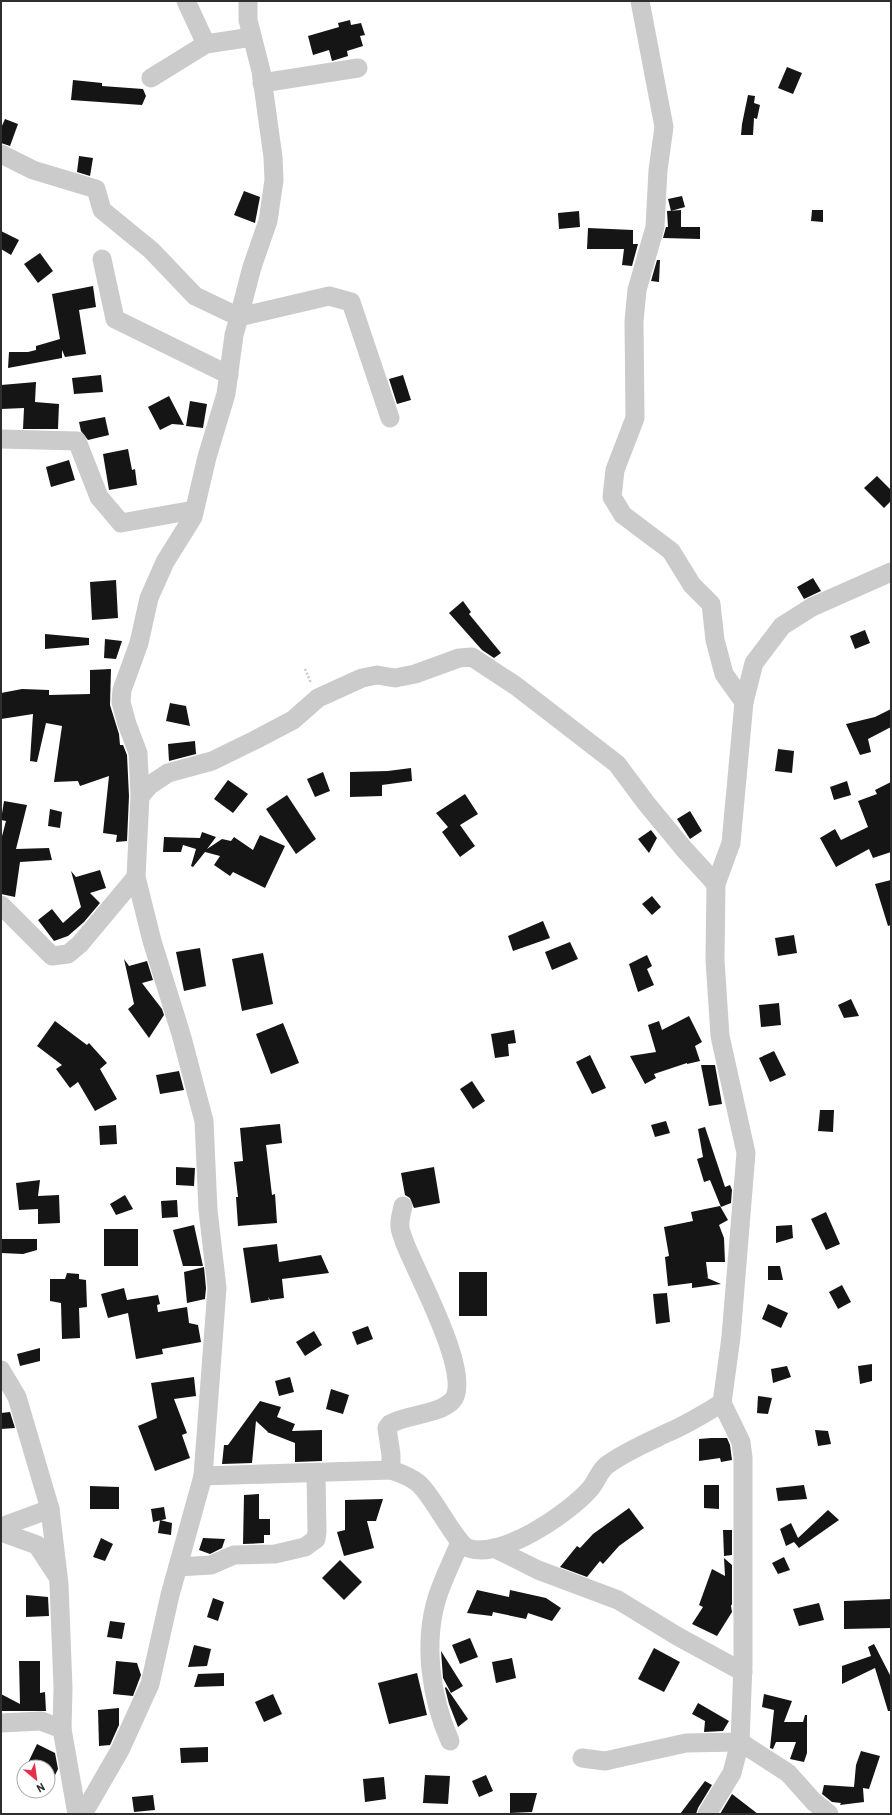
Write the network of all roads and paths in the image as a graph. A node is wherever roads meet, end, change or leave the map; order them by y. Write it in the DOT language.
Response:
graph roads {
  1 [pos="186,1"];
  2 [pos="248,1"];
  3 [pos="640,1"];
  4 [pos="252,36"];
  5 [pos="206,44"];
  6 [pos="358,68"];
  7 [pos="151,78"];
  8 [pos="262,83"];
  9 [pos="1,154"];
  10 [pos="102,258"];
  11 [pos="239,316"];
  12 [pos="229,375"];
  13 [pos="390,418"];
  14 [pos="1,439"];
  15 [pos="194,510"];
  16 [pos="891,572"];
  17 [pos="744,702"];
  18 [pos="140,796"];
  19 [pos="136,877"];
  20 [pos="716,884"];
  21 [pos="1,905"];
  22 [pos="403,1206"];
  23 [pos="1,1370"];
  24 [pos="722,1403"];
  25 [pos="391,1470"];
  26 [pos="316,1474"];
  27 [pos="203,1476"];
  28 [pos="50,1509"];
  29 [pos="1,1527"];
  30 [pos="1,1532"];
  31 [pos="460,1542"];
  32 [pos="494,1548"];
  33 [pos="178,1566"];
  34 [pos="58,1577"];
  35 [pos="743,1672"];
  36 [pos="1,1723"];
  37 [pos="62,1729"];
  38 [pos="450,1742"];
  39 [pos="740,1742"];
  40 [pos="582,1758"];
  41 [pos="77,1814"];
  42 [pos="82,1814"];
  43 [pos="706,1814"];
  44 [pos="829,1814"];
  1 -- 5 [label="street"];
  2 -- 4 [label="street"];
  3 -- 17 [label="street"];
  4 -- 5 [label="street"];
  4 -- 8 [label="street"];
  5 -- 7 [label="street"];
  6 -- 8 [label="street"];
  8 -- 11 [label="street"];
  9 -- 11 [label="street"];
  10 -- 12 [label="street"];
  11 -- 12 [label="street"];
  11 -- 13 [label="street"];
  12 -- 15 [label="street"];
  14 -- 15 [label="street"];
  15 -- 18 [label="street"];
  16 -- 17 [label="street"];
  17 -- 20 [label="street"];
  18 -- 19 [label="street"];
  18 -- 20 [label="street"];
  19 -- 21 [label="street"];
  19 -- 27 [label="street"];
  20 -- 24 [label="street"];
  22 -- 25 [label="street"];
  23 -- 28 [label="street"];
  24 -- 32 [label="street"];
  24 -- 35 [label="street"];
  25 -- 26 [label="street"];
  25 -- 31 [label="street"];
  26 -- 27 [label="street"];
  26 -- 33 [label="street"];
  27 -- 33 [label="street"];
  28 -- 29 [label="street"];
  28 -- 34 [label="street"];
  30 -- 34 [label="street"];
  31 -- 32 [label="street"];
  31 -- 38 [label="street"];
  32 -- 35 [label="street"];
  33 -- 42 [label="street"];
  34 -- 37 [label="street"];
  35 -- 39 [label="street"];
  36 -- 37 [label="street"];
  37 -- 41 [label="street"];
  39 -- 40 [label="street"];
  39 -- 43 [label="street"];
  39 -- 44 [label="street"];
}
